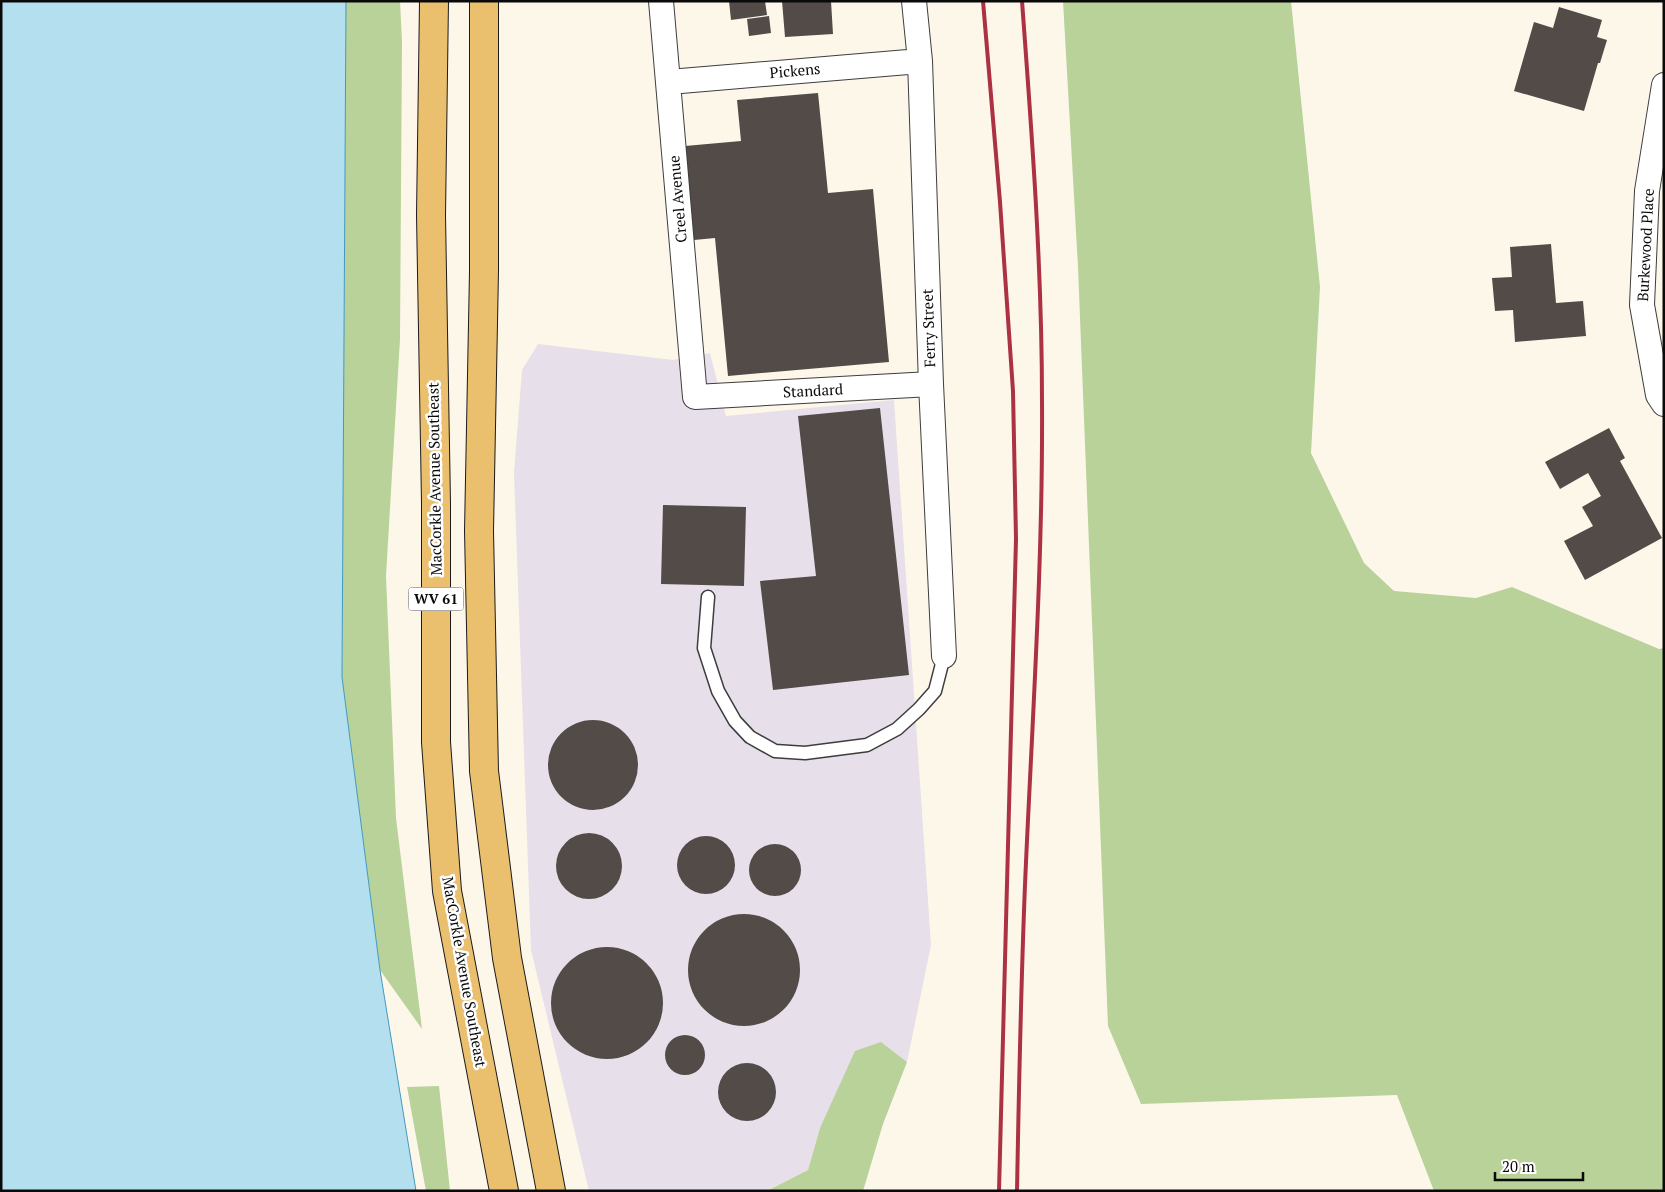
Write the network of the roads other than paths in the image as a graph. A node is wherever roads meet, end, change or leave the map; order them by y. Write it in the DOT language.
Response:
graph roads {
  1 [pos="434,1"];
  2 [pos="484,1"];
  3 [pos="661,1"];
  4 [pos="914,1"];
  5 [pos="920,61"];
  6 [pos="669,82"];
  7 [pos="1664,85"];
  8 [pos="931,384"];
  9 [pos="695,397"];
  10 [pos="1664,404"];
  11 [pos="708,598"];
  12 [pos="944,656"];
  13 [pos="504,1191"];
  14 [pos="551,1191"];
  1 -- 13 [label="main road, MacCorkle Avenue Southeast / WV 61"];
  2 -- 14 [label="main road, WV 61"];
  3 -- 6 [label="street, Creel Avenue"];
  4 -- 5 [label="street, Ferry Street"];
  5 -- 6 [label="street, Pickens"];
  5 -- 8 [label="street, Ferry Street"];
  6 -- 9 [label="street, Creel Avenue"];
  7 -- 10 [label="street, Burkewood Place"];
  8 -- 9 [label="street, Standard"];
  8 -- 12 [label="street, Ferry Street"];
  11 -- 12 [label="lane"];
}
